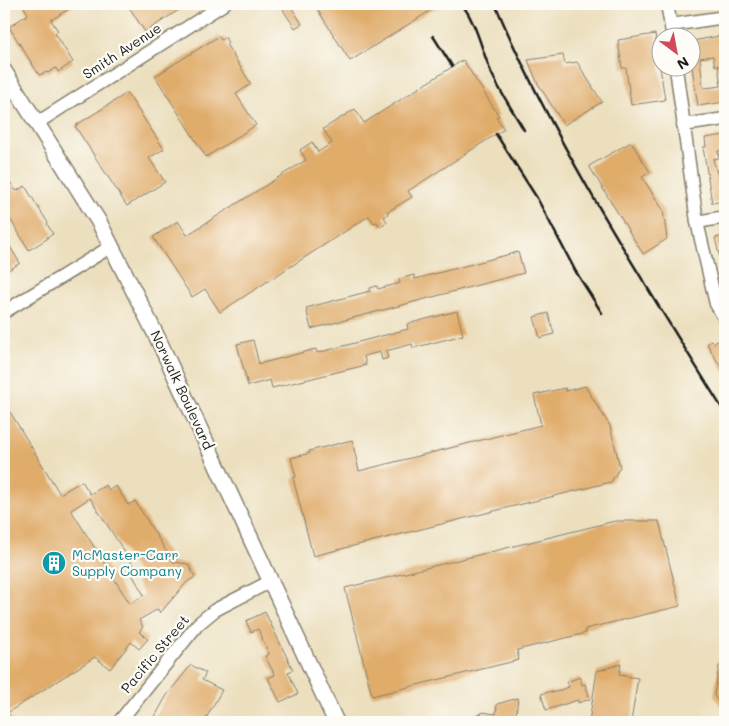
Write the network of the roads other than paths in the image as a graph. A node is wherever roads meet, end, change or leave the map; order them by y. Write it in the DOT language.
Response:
graph roads {
  1 [pos="224,4"];
  2 [pos="667,4"];
  3 [pos="725,17"];
  4 [pos="671,28"];
  5 [pos="683,28"];
  6 [pos="4,71"];
  7 [pos="677,78"];
  8 [pos="725,118"];
  9 [pos="37,124"];
  10 [pos="683,125"];
  11 [pos="725,218"];
  12 [pos="697,222"];
  13 [pos="112,246"];
  14 [pos="4,312"];
  15 [pos="725,319"];
  16 [pos="272,581"];
  17 [pos="119,722"];
  18 [pos="336,722"];
  1 -- 9 [label="street, Smith Avenue"];
  2 -- 4 [label="street"];
  3 -- 5 [label="street"];
  6 -- 9 [label="main road, Norwalk Boulevard"];
  7 -- 10 [label="street"];
  8 -- 10 [label="street"];
  9 -- 13 [label="main road, Norwalk Boulevard"];
  10 -- 12 [label="street"];
  11 -- 12 [label="street"];
  12 -- 15 [label="street"];
  13 -- 14 [label="street"];
  13 -- 16 [label="main road, Norwalk Boulevard"];
  16 -- 17 [label="street, Pacific Street"];
  16 -- 18 [label="main road, Norwalk Boulevard"];
}
